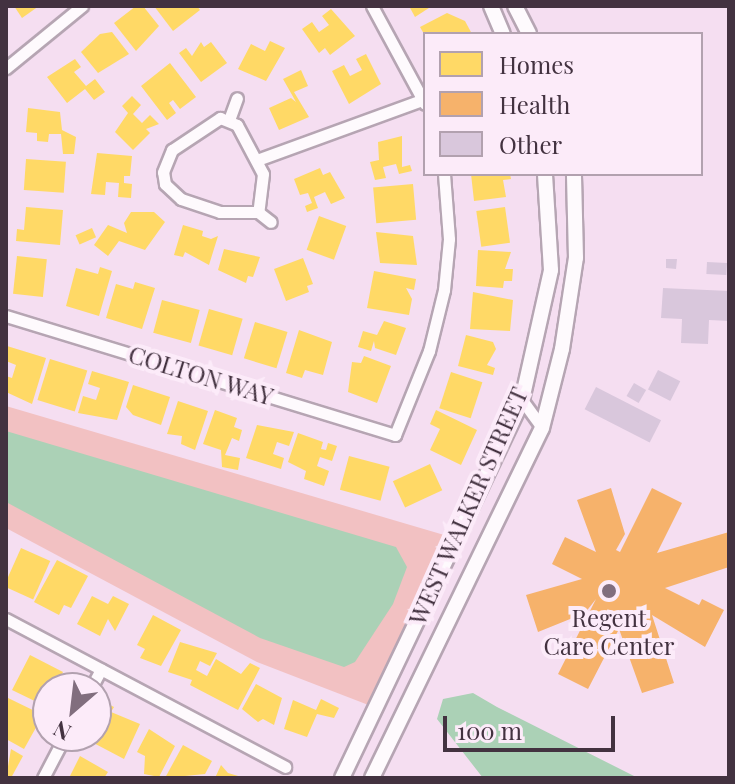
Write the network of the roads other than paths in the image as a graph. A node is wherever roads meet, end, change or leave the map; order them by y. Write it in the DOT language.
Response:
graph roads {
  1 [pos="82,6"];
  2 [pos="372,6"];
  3 [pos="491,6"];
  4 [pos="515,6"];
  5 [pos="502,32"];
  6 [pos="528,32"];
  7 [pos="6,68"];
  8 [pos="237,98"];
  9 [pos="423,99"];
  10 [pos="423,101"];
  11 [pos="229,120"];
  12 [pos="257,160"];
  13 [pos="444,176"];
  14 [pos="545,176"];
  15 [pos="574,176"];
  16 [pos="258,212"];
  17 [pos="271,222"];
  18 [pos="6,316"];
  19 [pos="522,400"];
  20 [pos="542,428"];
  21 [pos="6,619"];
  22 [pos="101,669"];
  23 [pos="99,672"];
  24 [pos="57,752"];
  25 [pos="285,767"];
  26 [pos="43,778"];
  27 [pos="342,778"];
  28 [pos="372,778"];
  1 -- 7 [label="street"];
  2 -- 9 [label="street"];
  3 -- 5 [label="street"];
  4 -- 6 [label="street"];
  8 -- 11 [label="street"];
  10 -- 12 [label="street"];
  11 -- 12 [label="street"];
  11 -- 16 [label="street"];
  12 -- 16 [label="street"];
  13 -- 18 [label="street, COLTON WAY"];
  14 -- 19 [label="street, WEST WALKER STREET"];
  15 -- 20 [label="street, WEST WALKER STREET"];
  16 -- 17 [label="street"];
  19 -- 20 [label="street"];
  19 -- 27 [label="street, WEST WALKER STREET"];
  20 -- 28 [label="street, WEST WALKER STREET"];
  21 -- 22 [label="street"];
  22 -- 23 [label="street"];
  22 -- 25 [label="street"];
  24 -- 26 [label="street"];
}
